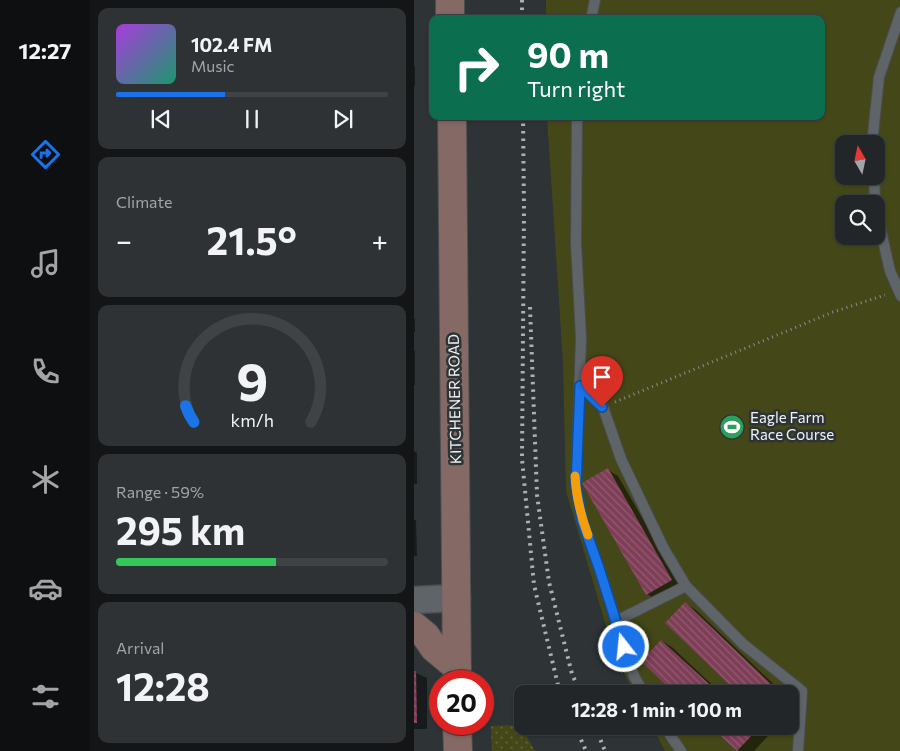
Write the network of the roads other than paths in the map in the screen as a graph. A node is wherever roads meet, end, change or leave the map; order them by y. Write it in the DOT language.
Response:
graph roads {
  1 [pos="450,0"];
  2 [pos="595,0"];
  3 [pos="900,12"];
  4 [pos="450,15"];
  5 [pos="592,15"];
  6 [pos="452,120"];
  7 [pos="577,120"];
  8 [pos="873,135"];
  9 [pos="884,245"];
  10 [pos="899,294"];
  11 [pos="580,386"];
  12 [pos="686,586"];
  13 [pos="457,598"];
  14 [pos="414,600"];
  15 [pos="616,621"];
  16 [pos="414,626"];
  17 [pos="453,670"];
  18 [pos="457,670"];
  19 [pos="639,685"];
  20 [pos="457,735"];
  21 [pos="670,735"];
  22 [pos="458,751"];
  23 [pos="681,751"];
  24 [pos="798,751"];
  1 -- 4 [label="main road"];
  2 -- 5 [label="lane"];
  3 -- 8 [label="lane"];
  6 -- 13 [label="main road, KITCHENER ROAD"];
  7 -- 11 [label="lane"];
  9 -- 10 [label="lane"];
  11 -- 12 [label="lane"];
  11 -- 15 [label="lane"];
  12 -- 15 [label="lane"];
  12 -- 24 [label="lane"];
  13 -- 14 [label="street"];
  13 -- 18 [label="main road, KITCHENER ROAD"];
  15 -- 19 [label="lane"];
  16 -- 17 [label="main road"];
  20 -- 22 [label="main road"];
  21 -- 23 [label="lane"];
}
